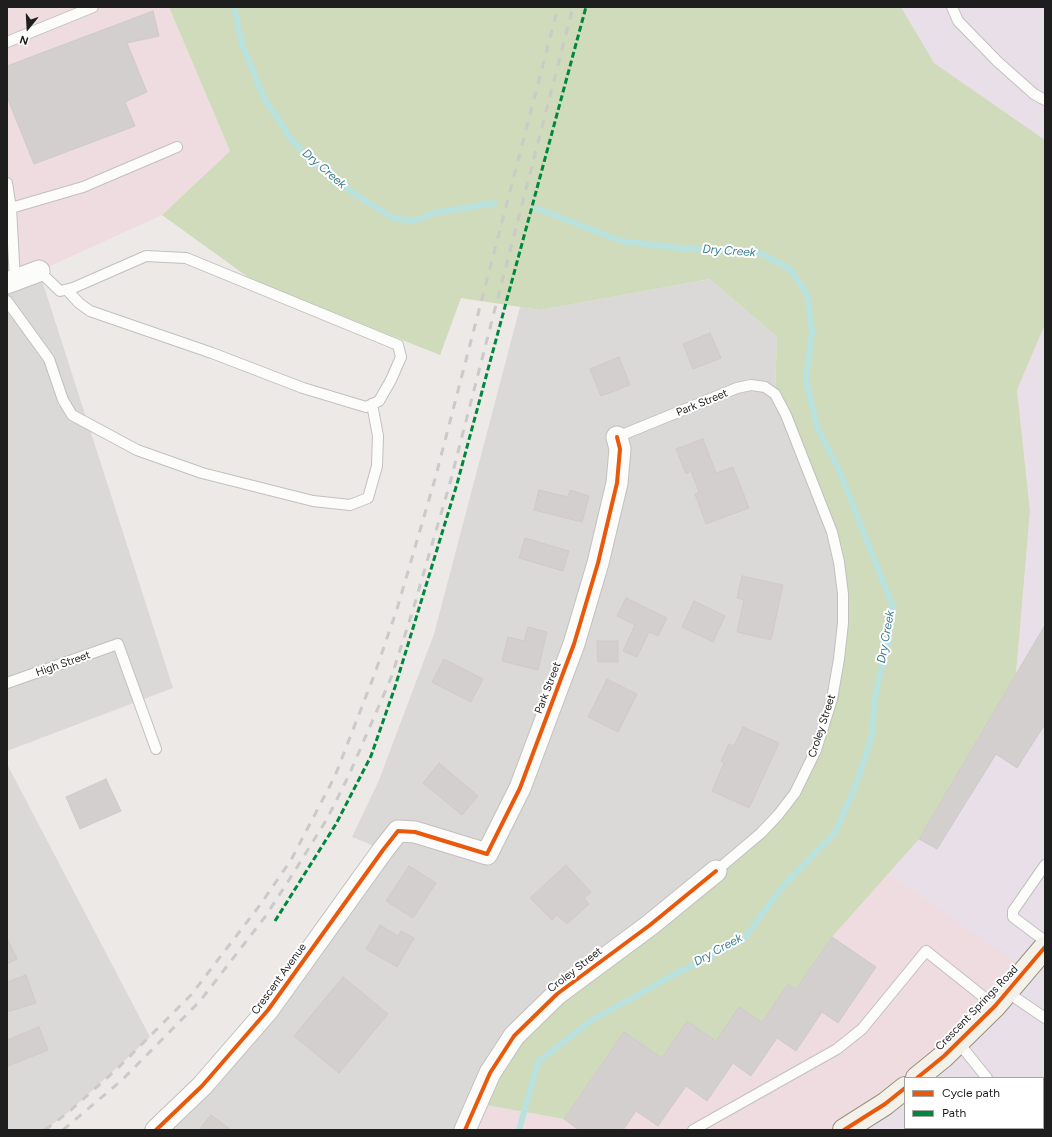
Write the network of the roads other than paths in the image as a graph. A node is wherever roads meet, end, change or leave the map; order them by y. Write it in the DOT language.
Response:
graph roads {
  1 [pos="93,7"];
  2 [pos="952,7"];
  3 [pos="7,42"];
  4 [pos="1045,100"];
  5 [pos="177,148"];
  6 [pos="7,183"];
  7 [pos="11,208"];
  8 [pos="39,271"];
  9 [pos="11,282"];
  10 [pos="67,290"];
  11 [pos="7,301"];
  12 [pos="765,387"];
  13 [pos="372,404"];
  14 [pos="617,437"];
  15 [pos="7,683"];
  16 [pos="156,749"];
  17 [pos="404,832"];
  18 [pos="1045,865"];
  19 [pos="716,871"];
  20 [pos="1045,941"];
  21 [pos="1045,947"];
  22 [pos="1001,999"];
  23 [pos="1045,1018"];
  24 [pos="958,1042"];
  25 [pos="918,1077"];
  26 [pos="986,1077"];
  27 [pos="904,1089"];
  28 [pos="156,1130"];
  29 [pos="465,1130"];
  30 [pos="693,1130"];
  31 [pos="844,1130"];
  1 -- 3 [label="lane"];
  2 -- 4 [label="lane"];
  5 -- 7 [label="lane"];
  6 -- 7 [label="lane"];
  7 -- 9 [label="lane"];
  8 -- 9 [label="street"];
  8 -- 10 [label="lane"];
  10 -- 13 [label="lane"];
  10 -- 13 [label="lane"];
  11 -- 13 [label="lane"];
  12 -- 14 [label="lane, Park Street"];
  12 -- 19 [label="lane, Croley Street"];
  14 -- 17 [label="street, Park Street"];
  15 -- 16 [label="lane, High Street"];
  17 -- 28 [label="street, Crescent Avenue"];
  18 -- 20 [label="lane"];
  19 -- 29 [label="street, Croley Street"];
  21 -- 22 [label="main road, Crescent Springs Road"];
  22 -- 23 [label="lane"];
  22 -- 24 [label="main road, Crescent Springs Road"];
  22 -- 30 [label="lane"];
  24 -- 25 [label="main road, Crescent Springs Road"];
  24 -- 26 [label="lane"];
  27 -- 31 [label="main road"];
}
